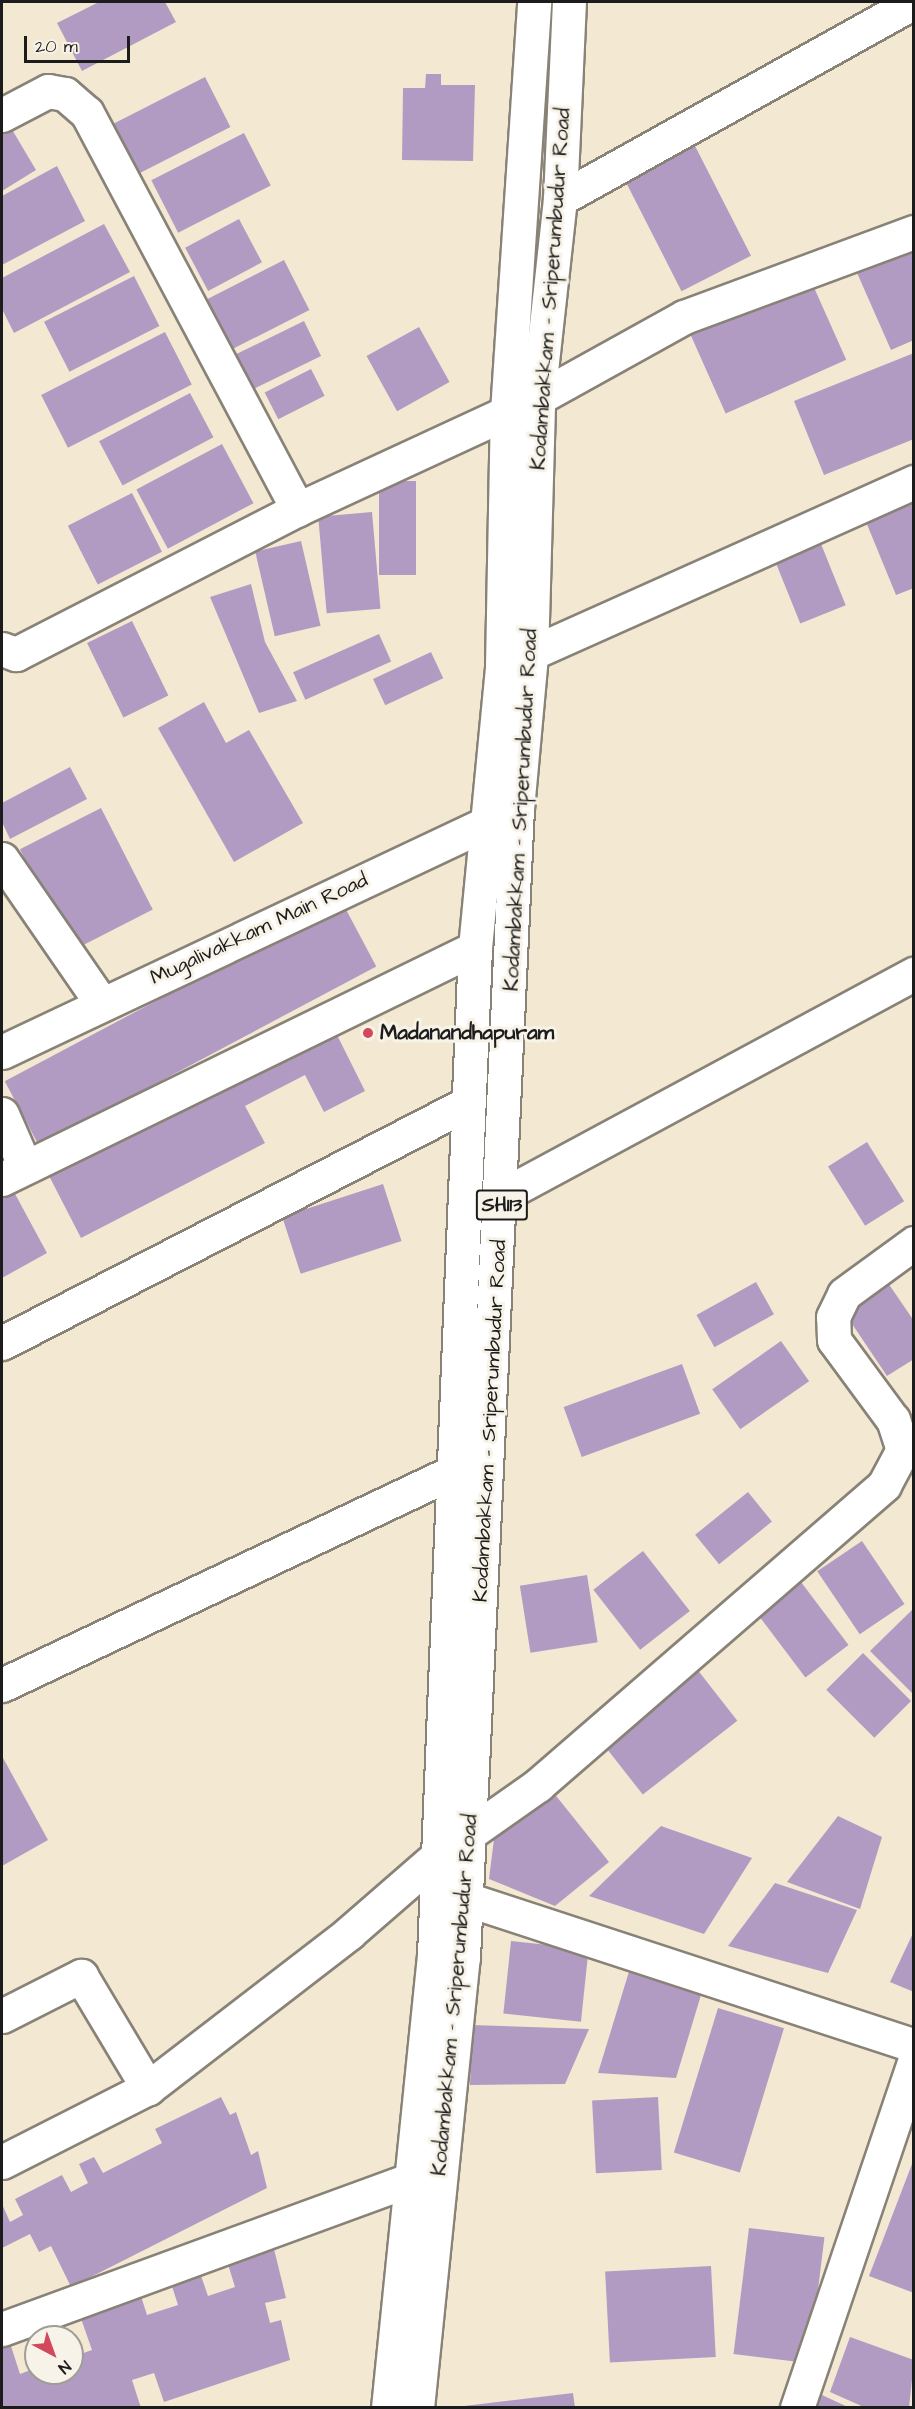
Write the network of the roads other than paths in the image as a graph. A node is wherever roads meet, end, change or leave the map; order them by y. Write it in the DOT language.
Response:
graph roads {
  1 [pos="534,2"];
  2 [pos="914,2"];
  3 [pos="575,4"];
  4 [pos="2,115"];
  5 [pos="560,199"];
  6 [pos="914,232"];
  7 [pos="538,398"];
  8 [pos="507,412"];
  9 [pos="914,482"];
  10 [pos="298,509"];
  11 [pos="2,649"];
  12 [pos="517,661"];
  13 [pos="517,809"];
  14 [pos="484,822"];
  15 [pos="2,859"];
  16 [pos="475,948"];
  17 [pos="914,974"];
  18 [pos="102,1004"];
  19 [pos="2,1052"];
  20 [pos="468,1104"];
  21 [pos="2,1114"];
  22 [pos="13,1173"];
  23 [pos="503,1195"];
  24 [pos="914,1243"];
  25 [pos="2,1343"];
  26 [pos="450,1473"];
  27 [pos="2,1685"];
  28 [pos="471,1834"];
  29 [pos="440,1854"];
  30 [pos="452,1898"];
  31 [pos="2,2016"];
  32 [pos="914,2045"];
  33 [pos="914,2063"];
  34 [pos="148,2088"];
  35 [pos="2,2162"];
  36 [pos="411,2179"];
  37 [pos="2,2329"];
  38 [pos="388,2408"];
  39 [pos="417,2408"];
  40 [pos="797,2408"];
  1 -- 8 [label="street, Kodambakkam – Sriperumbudur Road / SH113"];
  2 -- 5 [label="street"];
  3 -- 5 [label="street, Kodambakkam – Sriperumbudur Road / SH113"];
  4 -- 10 [label="street"];
  5 -- 7 [label="street, Kodambakkam – Sriperumbudur Road / SH113"];
  6 -- 7 [label="street"];
  7 -- 8 [label="street"];
  7 -- 12 [label="street, Kodambakkam – Sriperumbudur Road / SH113"];
  8 -- 10 [label="street"];
  8 -- 12 [label="street, Kodambakkam – Sriperumbudur Road / SH113"];
  9 -- 12 [label="street"];
  10 -- 11 [label="street"];
  12 -- 13 [label="street, Kodambakkam – Sriperumbudur Road / SH113"];
  12 -- 14 [label="street, Kodambakkam – Sriperumbudur Road / SH113"];
  13 -- 14 [label="street, Mugalivakkam Main Road"];
  13 -- 23 [label="street, Kodambakkam – Sriperumbudur Road / SH113"];
  14 -- 16 [label="street, Kodambakkam – Sriperumbudur Road / SH113"];
  14 -- 18 [label="street, Mugalivakkam Main Road"];
  15 -- 18 [label="street"];
  16 -- 20 [label="street, Kodambakkam – Sriperumbudur Road / SH113"];
  16 -- 22 [label="street"];
  17 -- 23 [label="street"];
  18 -- 19 [label="street, Mugalivakkam Main Road"];
  20 -- 25 [label="street"];
  20 -- 26 [label="street, Kodambakkam – Sriperumbudur Road / SH113"];
  21 -- 22 [label="street"];
  23 -- 28 [label="street, Kodambakkam – Sriperumbudur Road / SH113"];
  24 -- 28 [label="street"];
  26 -- 27 [label="street"];
  26 -- 29 [label="street, Kodambakkam – Sriperumbudur Road / SH113"];
  28 -- 29 [label="street"];
  28 -- 30 [label="street, Kodambakkam – Sriperumbudur Road / SH113"];
  29 -- 30 [label="street, Kodambakkam – Sriperumbudur Road / SH113"];
  29 -- 34 [label="street"];
  30 -- 32 [label="street"];
  30 -- 36 [label="street, Kodambakkam – Sriperumbudur Road / SH113"];
  30 -- 39 [label="street, Kodambakkam – Sriperumbudur Road / SH113"];
  31 -- 34 [label="street"];
  33 -- 40 [label="street"];
  34 -- 35 [label="street"];
  36 -- 37 [label="street"];
  36 -- 38 [label="street, Kodambakkam – Sriperumbudur Road / SH113"];
}
